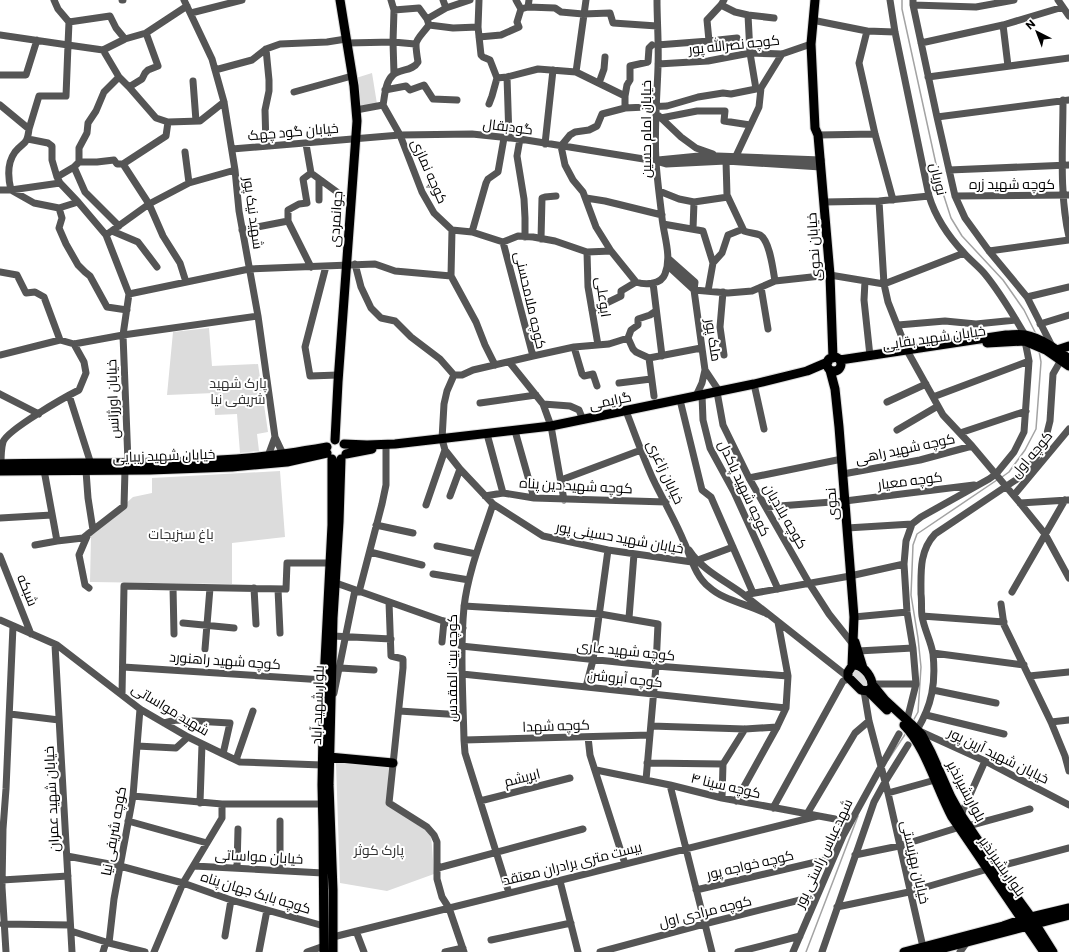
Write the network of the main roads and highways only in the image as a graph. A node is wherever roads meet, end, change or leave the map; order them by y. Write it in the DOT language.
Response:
graph roads {
  1 [pos="340,0"];
  2 [pos="815,0"];
  3 [pos="819,0"];
  4 [pos="818,135"];
  5 [pos="1069,346"];
  6 [pos="1051,348"];
  7 [pos="908,352"];
  8 [pos="1067,359"];
  9 [pos="834,365"];
  10 [pos="335,440"];
  11 [pos="344,444"];
  12 [pos="391,446"];
  13 [pos="335,458"];
  14 [pos="0,464"];
  15 [pos="165,466"];
  16 [pos="89,467"];
  17 [pos="0,471"];
  18 [pos="853,640"];
  19 [pos="862,668"];
  20 [pos="850,673"];
  21 [pos="869,688"];
  22 [pos="878,696"];
  23 [pos="330,757"];
  24 [pos="393,763"];
  25 [pos="964,827"];
  26 [pos="1069,908"];
  27 [pos="1069,915"];
  28 [pos="1029,921"];
  29 [pos="324,949"];
  30 [pos="926,950"];
  31 [pos="945,950"];
  32 [pos="333,952"];
  33 [pos="904,952"];
  34 [pos="1044,952"];
  35 [pos="1053,952"];
  1 -- 10 [label="main road, جوانمردی"];
  2 -- 4 [label="main road, خیابان نحوی"];
  3 -- 4 [label="main road, خیابان نحوی"];
  4 -- 9 [label="main road, خیابان نحوی"];
  5 -- 6 [label="main road"];
  6 -- 7 [label="main road, خیابان شهید بقایی"];
  6 -- 8 [label="main road"];
  7 -- 9 [label="main road, خیابان شهید بقایی"];
  7 -- 9 [label="main road, خیابان شهید بقایی"];
  9 -- 12 [label="main road, گرایمی"];
  9 -- 18 [label="main road, نحوی"];
  10 -- 11 [label="main road"];
  10 -- 13 [label="main road"];
  11 -- 12 [label="main road"];
  11 -- 13 [label="main road"];
  12 -- 13 [label="main road, خیابان شهید زیبایی"];
  13 -- 15 [label="main road, خیابان شهید زیبایی"];
  13 -- 15 [label="main road, خیابان شهید زیبایی"];
  13 -- 23 [label="main road, بلوار شهید آباد"];
  13 -- 29 [label="main road, بلوار شهید آباد"];
  14 -- 16 [label="main road, خیابان شهید زیبایی"];
  15 -- 16 [label="main road, خیابان شهید زیبایی"];
  16 -- 17 [label="main road, خیابان شهید زیبایی"];
  18 -- 19 [label="main road"];
  18 -- 20 [label="main road, نحوی"];
  19 -- 20 [label="main road"];
  19 -- 21 [label="main road"];
  20 -- 21 [label="main road"];
  21 -- 22 [label="main road, بلوار بشیرنذیر"];
  22 -- 25 [label="main road, بلوار بشیرنذیر"];
  22 -- 25 [label="main road, بلواربشیرنذیر"];
  23 -- 24 [label="main road"];
  23 -- 32 [label="main road, بلوار شهید آباد"];
  25 -- 28 [label="main road, بلوار بشیرنذیر"];
  26 -- 28 [label="main road"];
  27 -- 28 [label="main road"];
  28 -- 30 [label="main road"];
  28 -- 31 [label="main road"];
  28 -- 34 [label="main road"];
  28 -- 35 [label="main road"];
  30 -- 31 [label="main road"];
  30 -- 33 [label="main road"];
}
